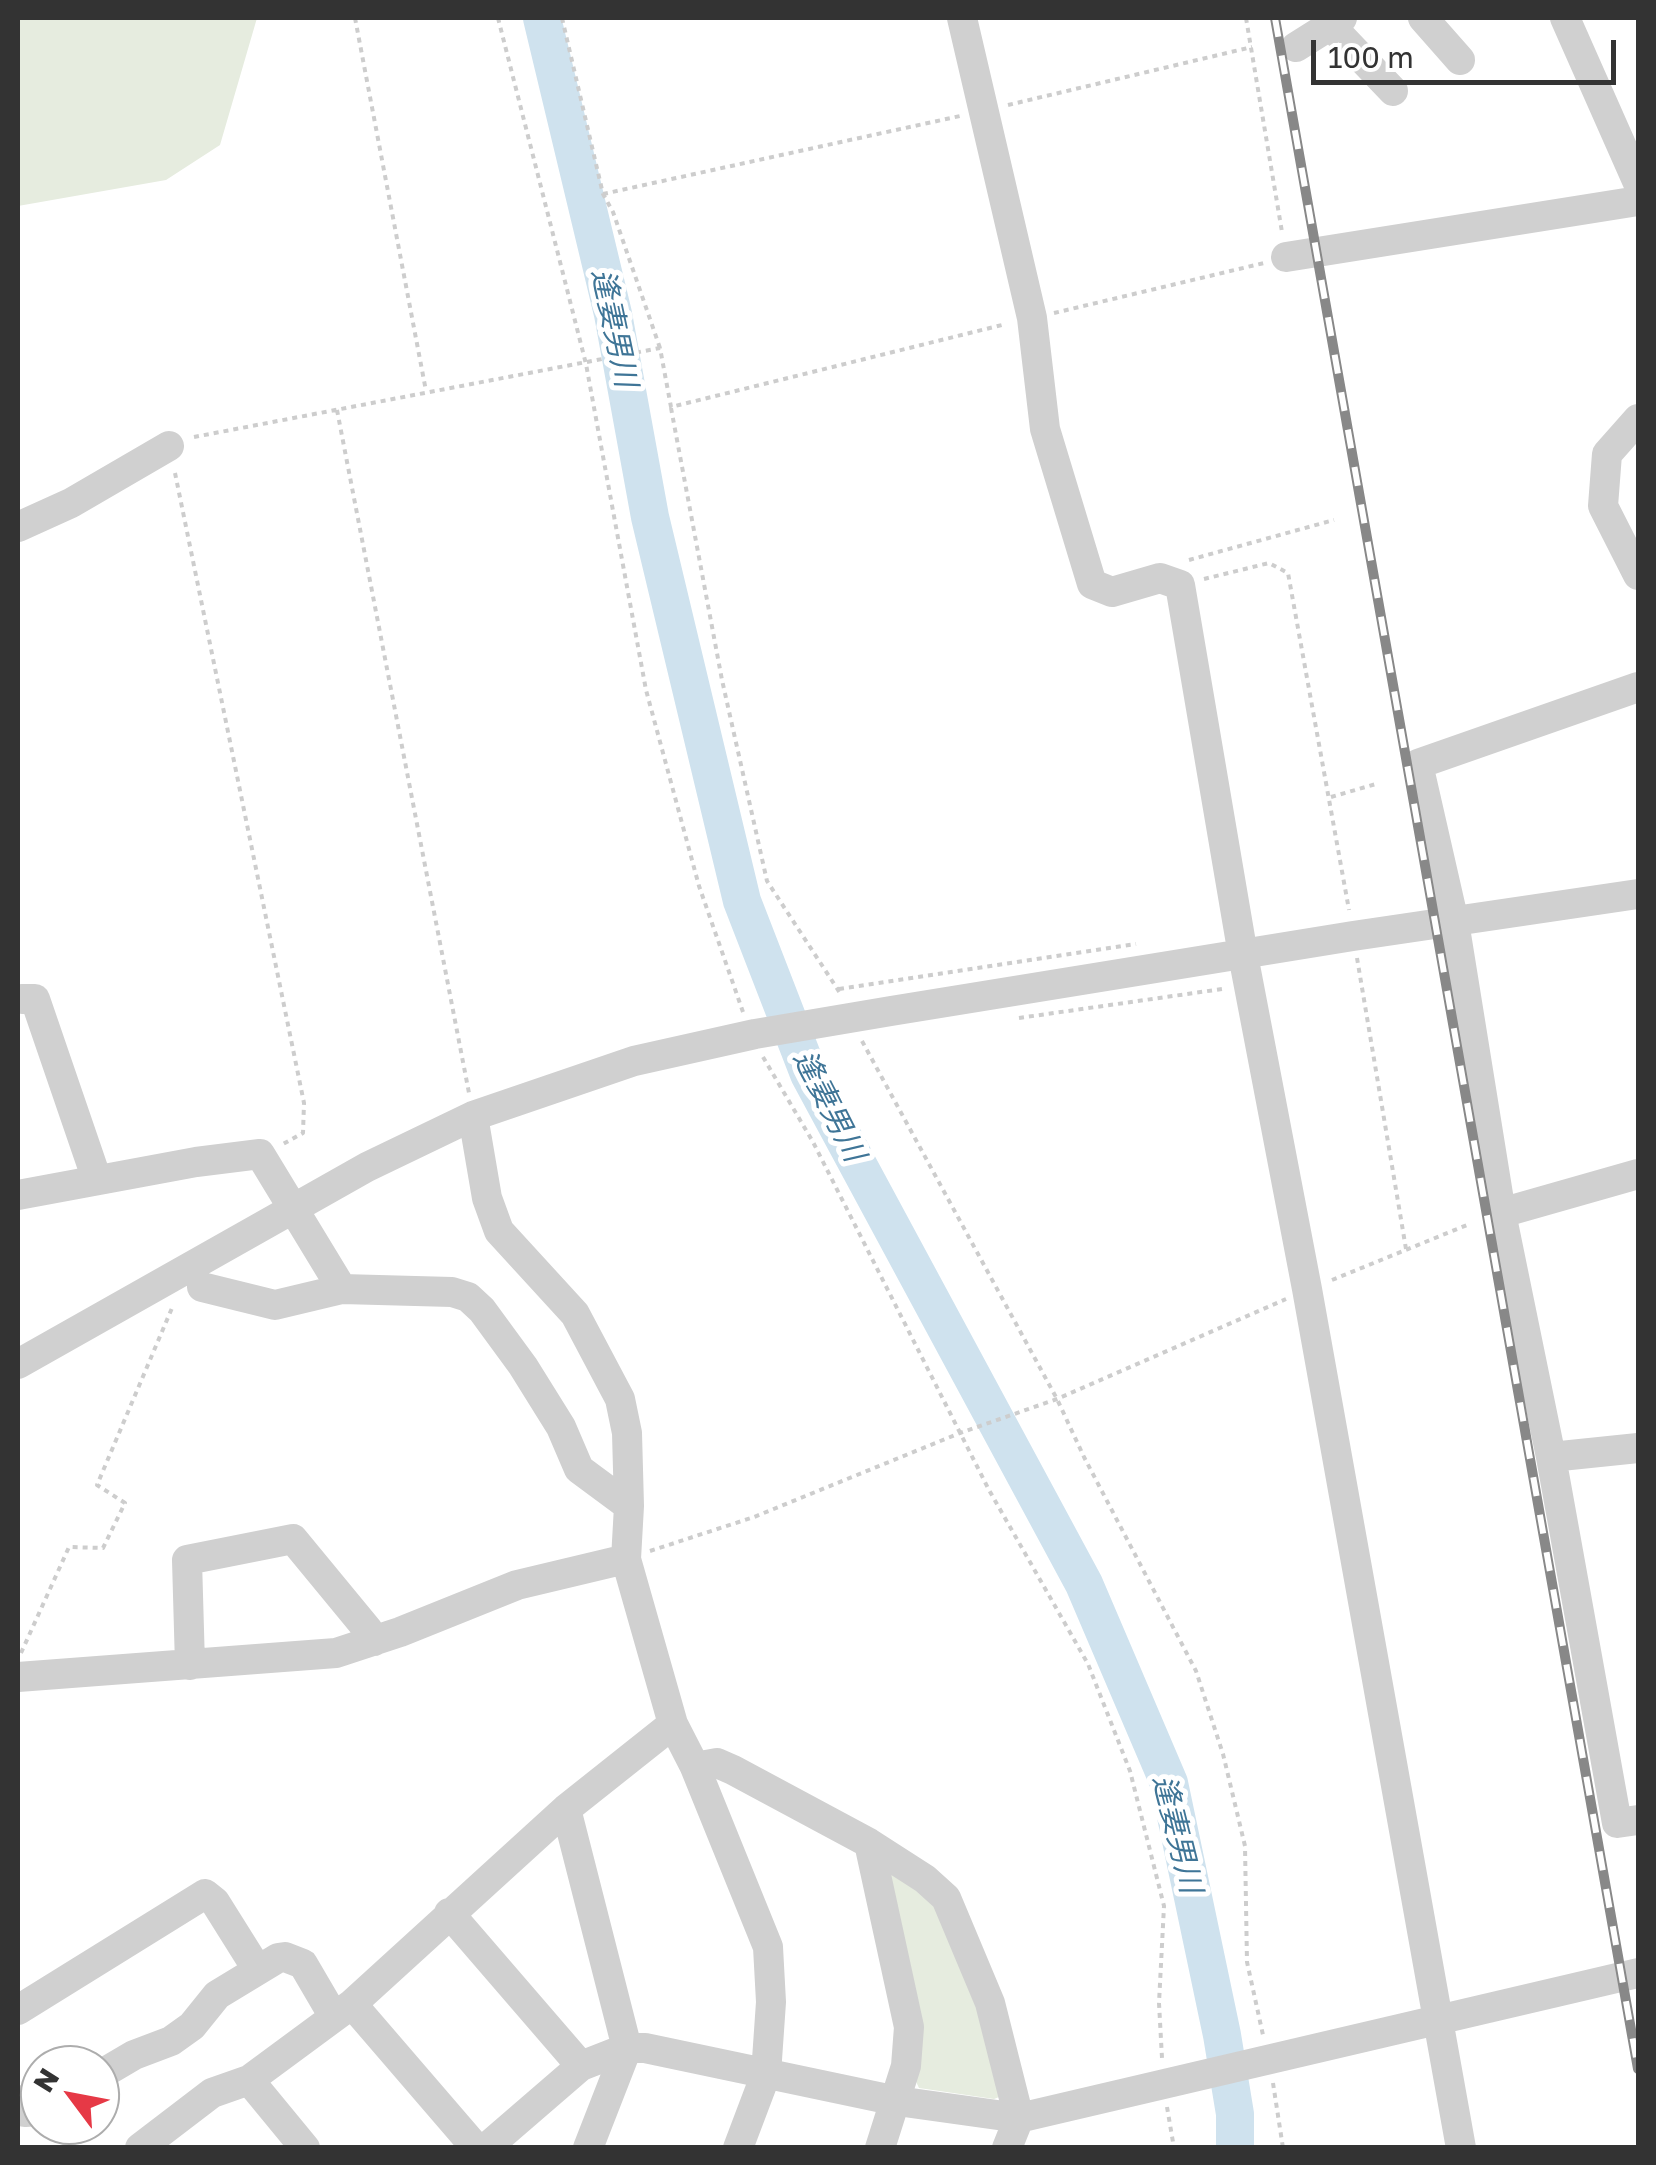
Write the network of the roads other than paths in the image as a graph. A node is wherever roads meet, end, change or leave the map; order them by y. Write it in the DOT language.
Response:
graph roads {
  1 [pos="962,18"];
  2 [pos="1423,18"];
  3 [pos="1564,18"];
  4 [pos="1333,20"];
  5 [pos="1296,46"];
  6 [pos="1460,60"];
  7 [pos="1393,90"];
  8 [pos="1638,183"];
  9 [pos="1638,201"];
  10 [pos="1286,258"];
  11 [pos="1638,419"];
  12 [pos="169,446"];
  13 [pos="18,527"];
  14 [pos="1638,575"];
  15 [pos="1638,687"];
  16 [pos="1638,894"];
  17 [pos="1454,922"];
  18 [pos="1243,955"];
  19 [pos="22,998"];
  20 [pos="473,1116"];
  21 [pos="1638,1174"];
  22 [pos="97,1180"];
  23 [pos="18,1195"];
  24 [pos="294,1207"];
  25 [pos="1501,1214"];
  26 [pos="202,1287"];
  27 [pos="342,1289"];
  28 [pos="18,1364"];
  29 [pos="1638,1448"];
  30 [pos="1552,1457"];
  31 [pos="629,1506"];
  32 [pos="626,1559"];
  33 [pos="374,1641"];
  34 [pos="190,1665"];
  35 [pos="18,1676"];
  36 [pos="674,1724"];
  37 [pos="694,1766"];
  38 [pos="566,1809"];
  39 [pos="1638,1820"];
  40 [pos="869,1843"];
  41 [pos="448,1914"];
  42 [pos="256,1969"];
  43 [pos="1638,1973"];
  44 [pos="18,2010"];
  45 [pos="343,2011"];
  46 [pos="1436,2019"];
  47 [pos="627,2048"];
  48 [pos="120,2063"];
  49 [pos="581,2066"];
  50 [pos="766,2074"];
  51 [pos="249,2080"];
  52 [pos="897,2101"];
  53 [pos="1020,2118"];
  54 [pos="140,2148"];
  55 [pos="305,2148"];
  56 [pos="476,2148"];
  57 [pos="486,2148"];
  58 [pos="588,2148"];
  59 [pos="738,2148"];
  60 [pos="880,2148"];
  61 [pos="1007,2148"];
  62 [pos="1462,2148"];
  1 -- 18 [label="street"];
  2 -- 6 [label="street"];
  3 -- 8 [label="street"];
  4 -- 5 [label="street"];
  4 -- 7 [label="street"];
  9 -- 10 [label="street"];
  11 -- 14 [label="street"];
  12 -- 13 [label="street"];
  15 -- 17 [label="street"];
  16 -- 17 [label="street"];
  17 -- 18 [label="street"];
  17 -- 25 [label="street"];
  18 -- 20 [label="street"];
  18 -- 46 [label="street"];
  19 -- 22 [label="street"];
  20 -- 24 [label="street"];
  20 -- 31 [label="street"];
  21 -- 25 [label="street"];
  22 -- 23 [label="street"];
  22 -- 24 [label="street"];
  24 -- 27 [label="street"];
  24 -- 28 [label="street"];
  25 -- 30 [label="street"];
  26 -- 27 [label="street"];
  27 -- 31 [label="street"];
  29 -- 30 [label="street"];
  30 -- 39 [label="street"];
  31 -- 32 [label="street"];
  32 -- 33 [label="street"];
  32 -- 36 [label="street"];
  33 -- 34 [label="street"];
  33 -- 34 [label="street"];
  34 -- 35 [label="street"];
  36 -- 37 [label="street"];
  36 -- 38 [label="street"];
  37 -- 40 [label="street"];
  37 -- 50 [label="street"];
  38 -- 41 [label="street"];
  38 -- 47 [label="street"];
  40 -- 52 [label="street"];
  40 -- 53 [label="street"];
  41 -- 45 [label="street"];
  41 -- 49 [label="street"];
  42 -- 44 [label="street"];
  42 -- 45 [label="street"];
  42 -- 48 [label="street"];
  43 -- 46 [label="street"];
  45 -- 51 [label="street"];
  45 -- 56 [label="street"];
  46 -- 53 [label="street"];
  46 -- 62 [label="street"];
  47 -- 49 [label="street"];
  47 -- 50 [label="street"];
  47 -- 58 [label="street"];
  49 -- 57 [label="street"];
  50 -- 52 [label="street"];
  50 -- 59 [label="street"];
  51 -- 54 [label="street"];
  51 -- 55 [label="street"];
  52 -- 53 [label="street"];
  52 -- 60 [label="street"];
  53 -- 61 [label="street"];
}
